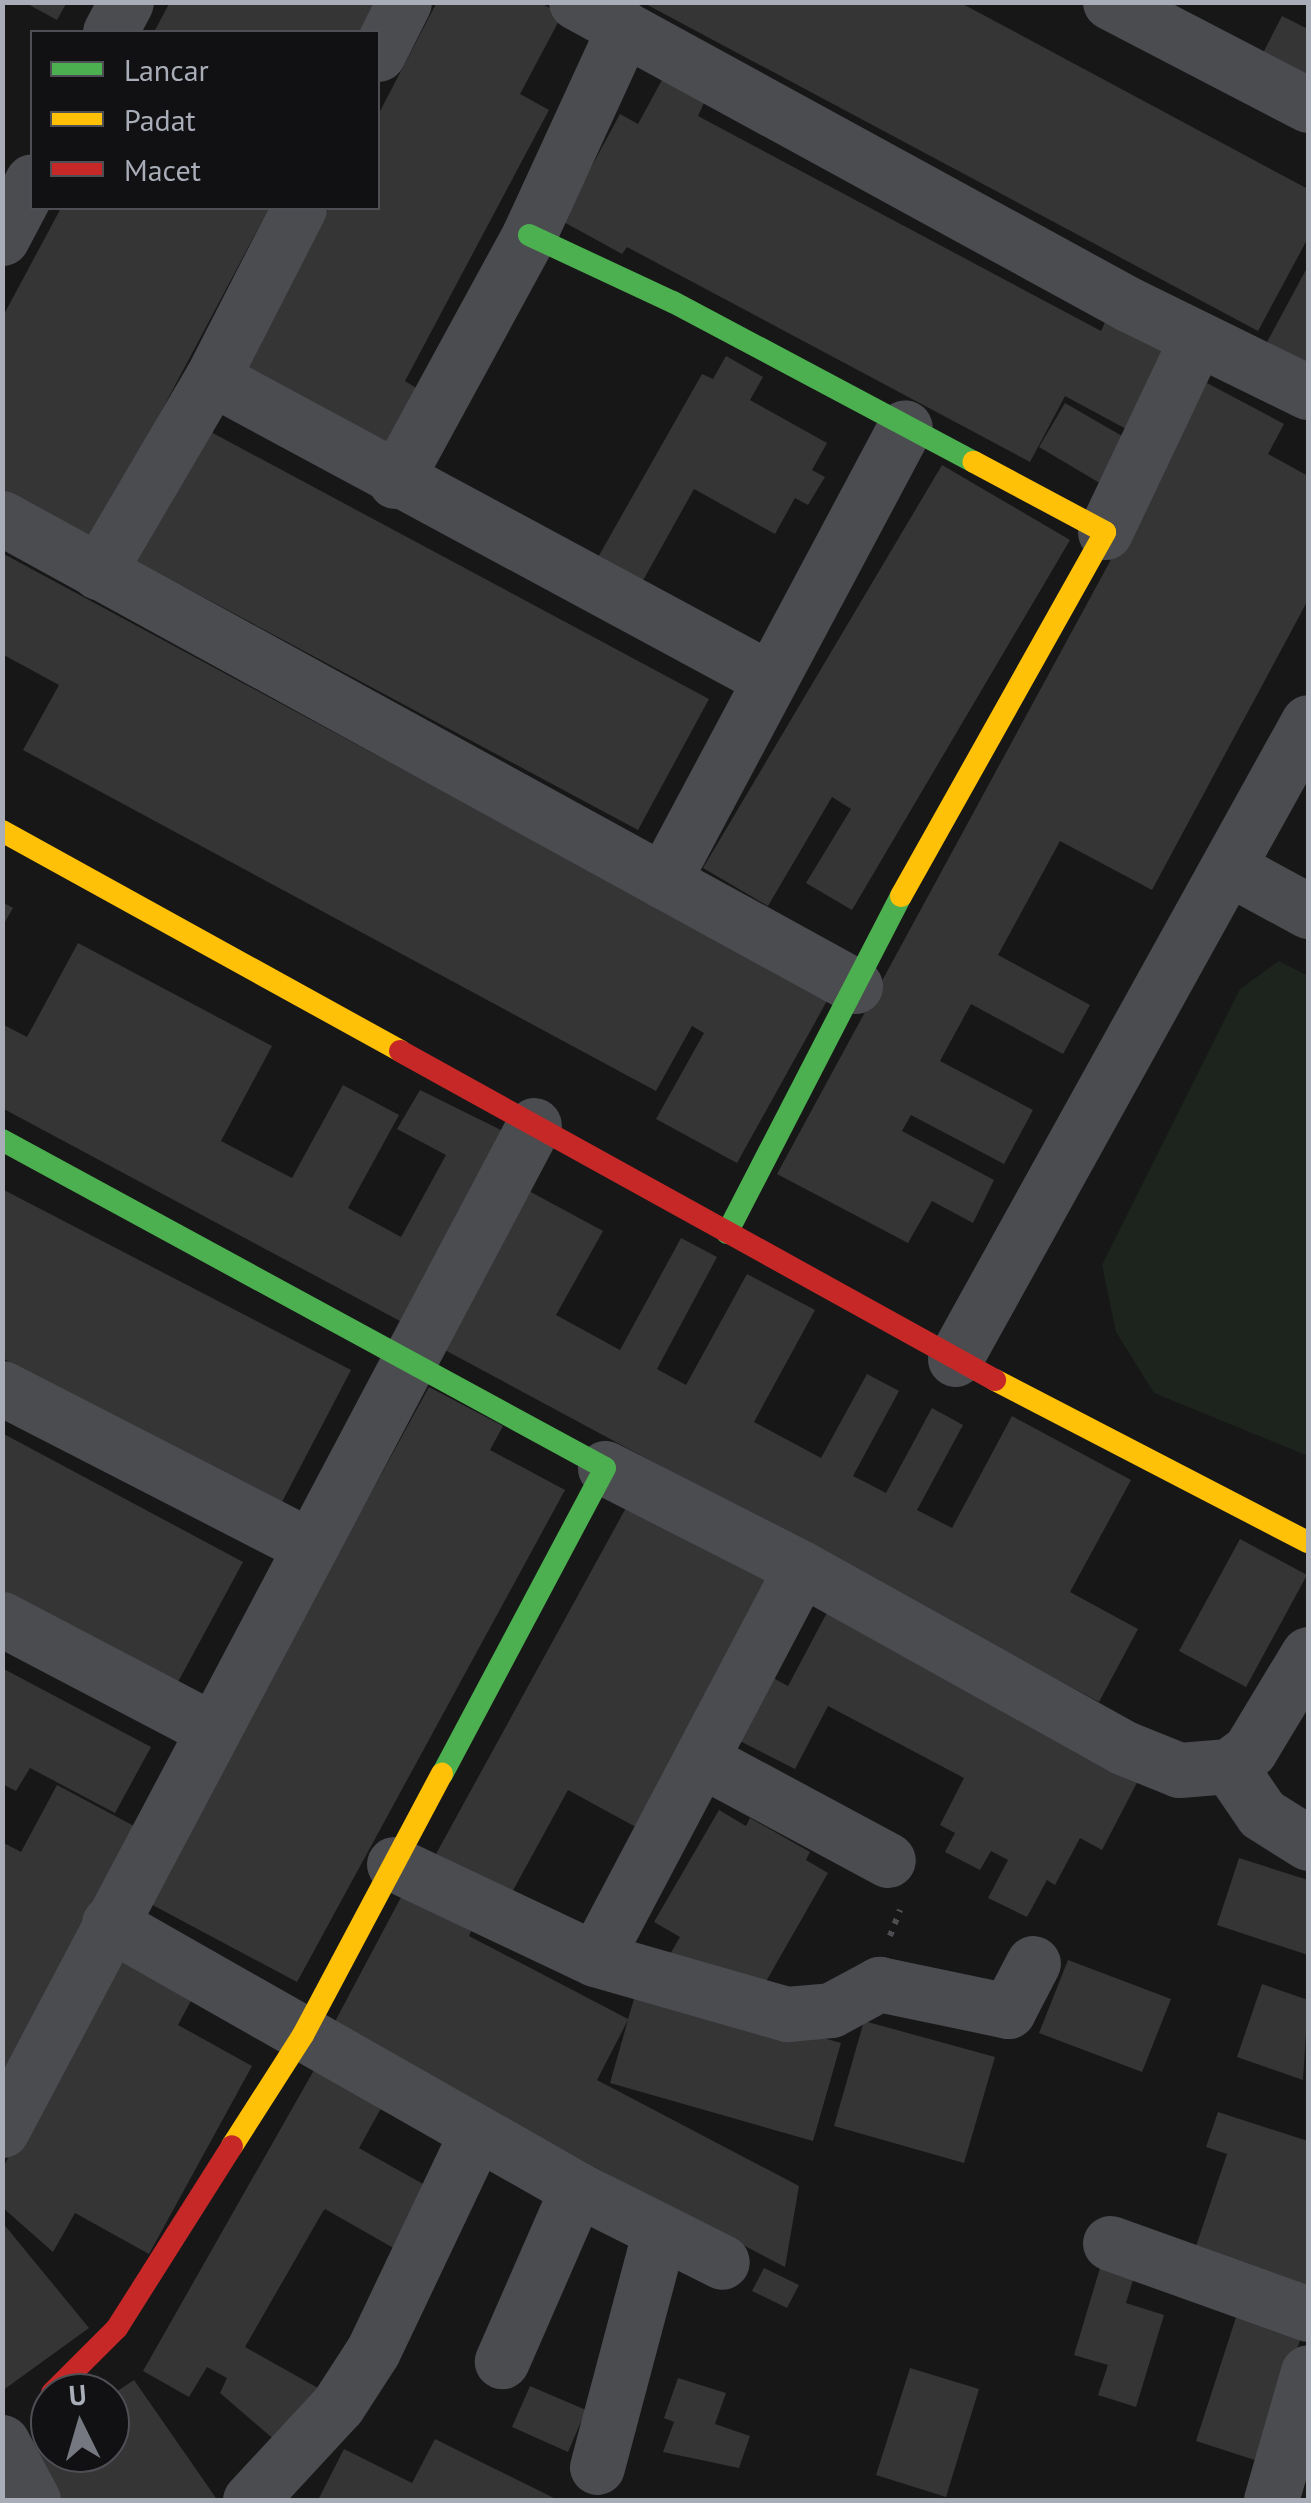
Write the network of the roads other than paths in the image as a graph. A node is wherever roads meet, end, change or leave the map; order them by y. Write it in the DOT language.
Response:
graph roads {
  1 [pos="126,2"];
  2 [pos="404,2"];
  3 [pos="576,2"];
  4 [pos="1110,2"];
  5 [pos="624,28"];
  6 [pos="111,30"];
  7 [pos="380,50"];
  8 [pos="1308,105"];
  9 [pos="30,184"];
  10 [pos="298,210"];
  11 [pos="528,234"];
  12 [pos="2,238"];
  13 [pos="1196,340"];
  14 [pos="212,378"];
  15 [pos="1308,392"];
  16 [pos="904,427"];
  17 [pos="395,480"];
  18 [pos="2,518"];
  19 [pos="1105,532"];
  20 [pos="98,572"];
  21 [pos="770,680"];
  22 [pos="1308,722"];
  23 [pos="2,830"];
  24 [pos="1231,869"];
  25 [pos="662,881"];
  26 [pos="1308,911"];
  27 [pos="855,986"];
  28 [pos="534,1125"];
  29 [pos="2,1140"];
  30 [pos="727,1232"];
  31 [pos="408,1358"];
  32 [pos="955,1360"];
  33 [pos="2,1388"];
  34 [pos="605,1468"];
  35 [pos="1308,1542"];
  36 [pos="307,1545"];
  37 [pos="801,1568"];
  38 [pos="2,1619"];
  39 [pos="1308,1654"];
  40 [pos="210,1728"];
  41 [pos="702,1760"];
  42 [pos="1230,1766"];
  43 [pos="1308,1843"];
  44 [pos="888,1860"];
  45 [pos="394,1864"];
  46 [pos="109,1922"];
  47 [pos="595,1959"];
  48 [pos="1033,1963"];
  49 [pos="303,2035"];
  50 [pos="2,2130"];
  51 [pos="475,2136"];
  52 [pos="577,2189"];
  53 [pos="660,2231"];
  54 [pos="1110,2243"];
  55 [pos="722,2262"];
  56 [pos="1308,2314"];
  57 [pos="502,2361"];
  58 [pos="1308,2372"];
  59 [pos="72,2373"];
  60 [pos="30,2409"];
  61 [pos="2,2430"];
  62 [pos="2,2442"];
  63 [pos="597,2467"];
  64 [pos="33,2500"];
  65 [pos="250,2500"];
  66 [pos="1271,2500"];
  1 -- 6 [label="street"];
  2 -- 7 [label="street"];
  3 -- 5 [label="street"];
  4 -- 8 [label="street"];
  5 -- 11 [label="street"];
  5 -- 13 [label="street"];
  9 -- 12 [label="street"];
  10 -- 14 [label="street"];
  11 -- 16 [label="street"];
  11 -- 17 [label="street"];
  13 -- 15 [label="street"];
  13 -- 19 [label="street"];
  14 -- 17 [label="street"];
  14 -- 20 [label="street"];
  16 -- 19 [label="street"];
  16 -- 21 [label="street"];
  17 -- 21 [label="street"];
  18 -- 20 [label="street"];
  19 -- 27 [label="street"];
  20 -- 25 [label="street"];
  21 -- 25 [label="street"];
  22 -- 24 [label="street"];
  23 -- 28 [label="street"];
  24 -- 26 [label="street"];
  24 -- 32 [label="street"];
  25 -- 27 [label="street"];
  27 -- 30 [label="street"];
  28 -- 30 [label="street"];
  28 -- 31 [label="street"];
  29 -- 31 [label="street"];
  30 -- 32 [label="street"];
  31 -- 34 [label="street"];
  31 -- 36 [label="street"];
  32 -- 35 [label="street"];
  33 -- 36 [label="street"];
  34 -- 37 [label="street"];
  34 -- 45 [label="street"];
  36 -- 40 [label="street"];
  37 -- 41 [label="street"];
  37 -- 42 [label="street"];
  38 -- 40 [label="street"];
  39 -- 42 [label="street"];
  40 -- 46 [label="street"];
  41 -- 44 [label="street"];
  41 -- 47 [label="street"];
  42 -- 43 [label="street"];
  45 -- 47 [label="street"];
  45 -- 49 [label="street"];
  46 -- 49 [label="street"];
  46 -- 50 [label="street"];
  47 -- 48 [label="street"];
  49 -- 51 [label="street"];
  49 -- 59 [label="street"];
  51 -- 52 [label="street"];
  51 -- 65 [label="street"];
  52 -- 53 [label="street"];
  52 -- 57 [label="street"];
  53 -- 55 [label="street"];
  53 -- 63 [label="street"];
  54 -- 56 [label="street"];
  58 -- 66 [label="street"];
  60 -- 61 [label="street"];
  62 -- 64 [label="street"];
}
